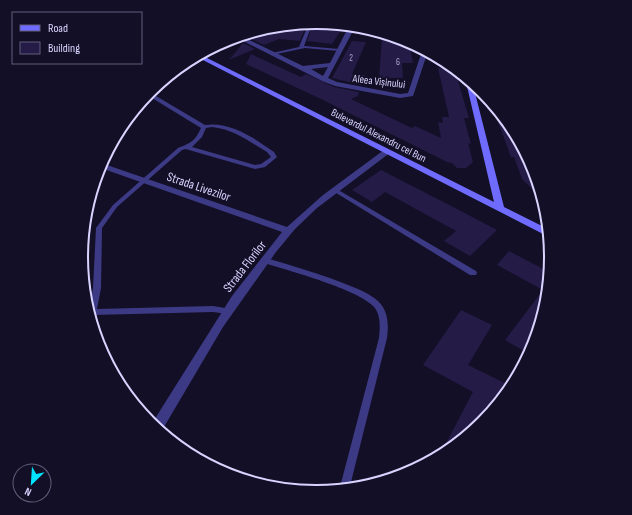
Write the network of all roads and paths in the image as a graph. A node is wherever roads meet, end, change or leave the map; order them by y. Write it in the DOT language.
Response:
graph roads {
  1 [pos="306,29"];
  2 [pos="349,31"];
  3 [pos="246,40"];
  4 [pos="301,48"];
  5 [pos="339,50"];
  6 [pos="274,54"];
  7 [pos="423,56"];
  8 [pos="205,58"];
  9 [pos="332,64"];
  10 [pos="300,68"];
  11 [pos="324,80"];
  12 [pos="471,89"];
  13 [pos="154,96"];
  14 [pos="204,127"];
  15 [pos="188,148"];
  16 [pos="387,152"];
  17 [pos="106,167"];
  18 [pos="144,181"];
  19 [pos="335,190"];
  20 [pos="500,209"];
  21 [pos="289,231"];
  22 [pos="543,231"];
  23 [pos="266,260"];
  24 [pos="473,273"];
  25 [pos="93,307"];
  26 [pos="228,311"];
  27 [pos="94,312"];
  28 [pos="159,423"];
  29 [pos="346,484"];
  1 -- 4 [label="lane"];
  2 -- 5 [label="street"];
  3 -- 6 [label="street, Aleea Vișinului"];
  4 -- 5 [label="lane"];
  4 -- 6 [label="lane"];
  5 -- 9 [label="street"];
  6 -- 10 [label="street, Aleea Vișinului"];
  7 -- 11 [label="street, Aleea Vișinului"];
  8 -- 16 [label="main road, Bulevardul Alexandru cel Bun"];
  9 -- 10 [label="street"];
  9 -- 11 [label="street"];
  10 -- 11 [label="street, Aleea Vișinului"];
  12 -- 20 [label="main road"];
  13 -- 14 [label="lane"];
  14 -- 15 [label="lane"];
  14 -- 15 [label="lane"];
  15 -- 18 [label="lane"];
  16 -- 19 [label="street, Strada Florilor"];
  16 -- 20 [label="main road, Bulevardul Alexandru cel Bun"];
  17 -- 18 [label="street, Strada Livezilor"];
  18 -- 21 [label="street, Strada Livezilor"];
  18 -- 25 [label="lane"];
  19 -- 21 [label="street, Strada Florilor"];
  19 -- 24 [label="lane"];
  20 -- 22 [label="main road, Bulevardul Alexandru cel Bun"];
  21 -- 23 [label="street, Strada Florilor"];
  23 -- 26 [label="street, Strada Florilor"];
  23 -- 29 [label="lane"];
  26 -- 27 [label="lane"];
  26 -- 28 [label="street, Strada Florilor"];
}
